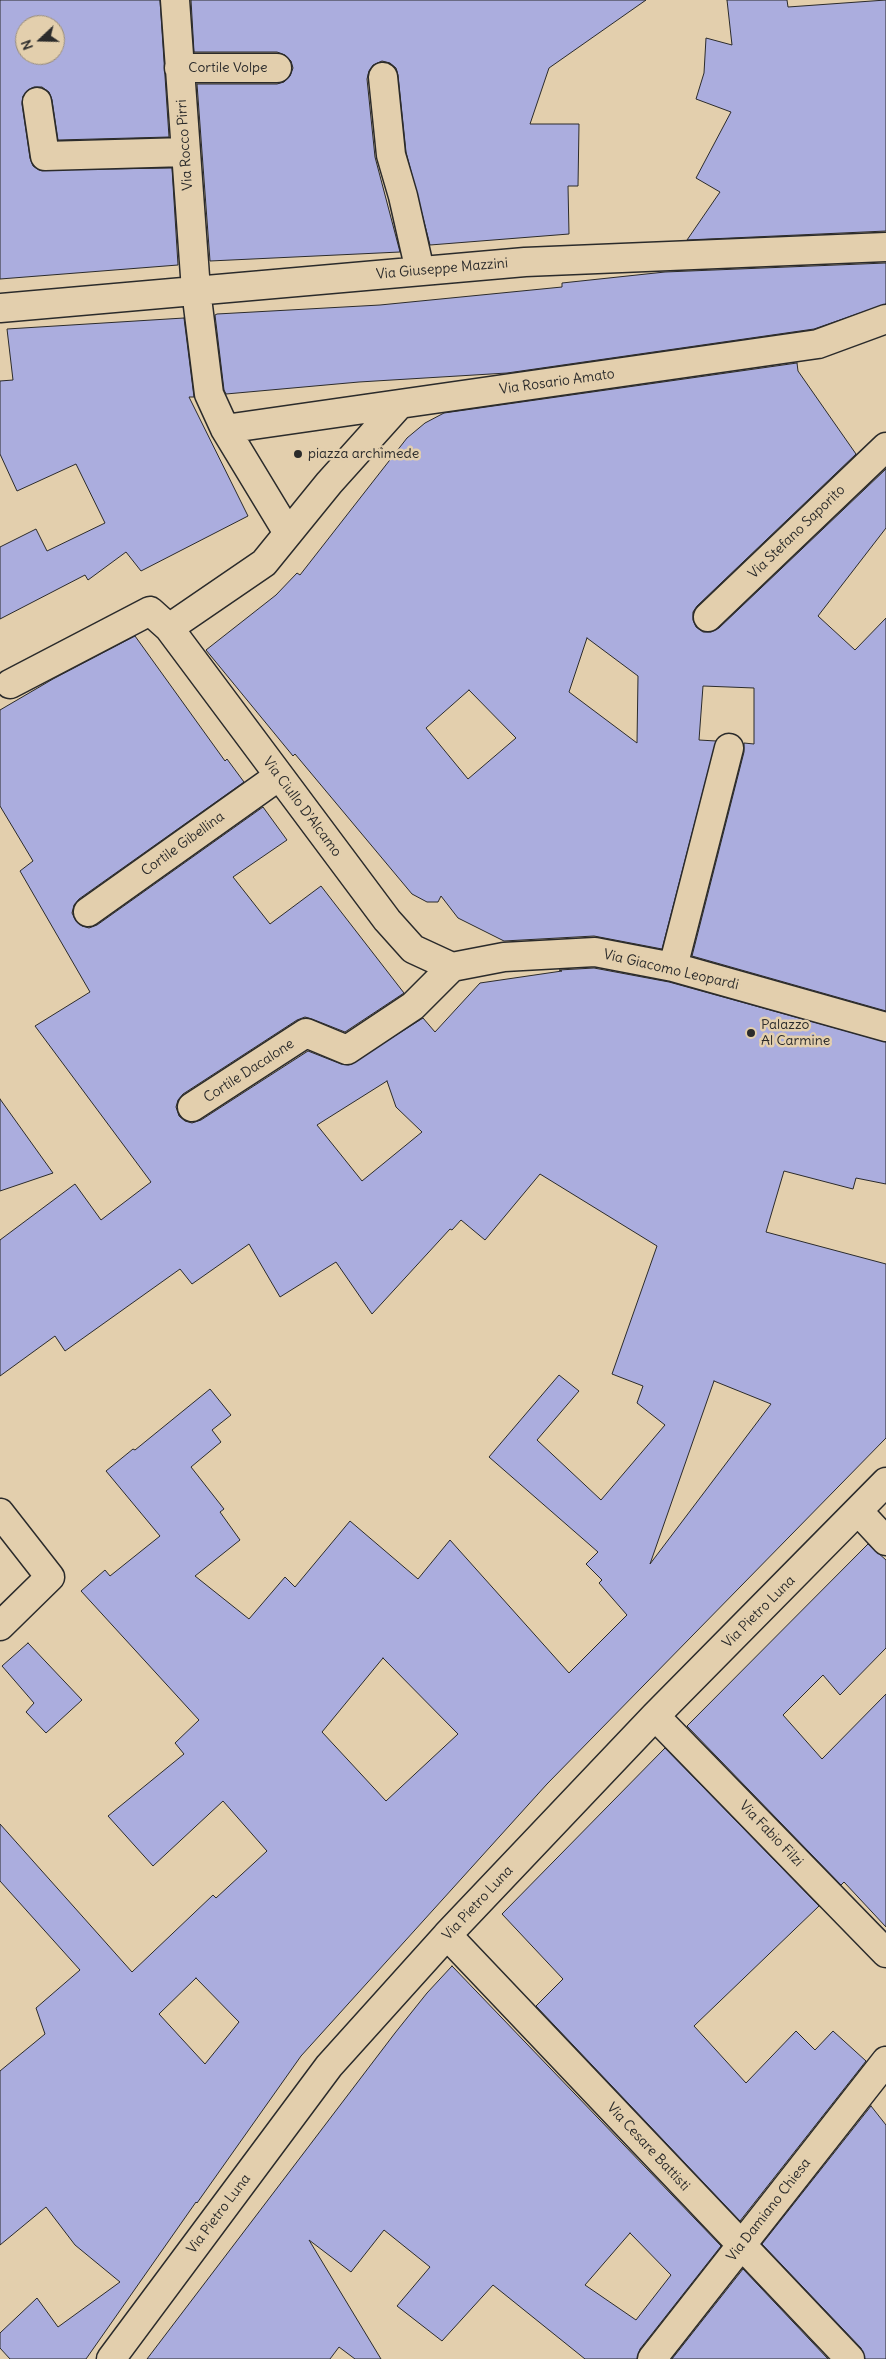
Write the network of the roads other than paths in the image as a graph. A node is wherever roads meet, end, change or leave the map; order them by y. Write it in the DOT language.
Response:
graph roads {
  1 [pos="175,0"];
  2 [pos="179,68"];
  3 [pos="277,68"];
  4 [pos="383,77"];
  5 [pos="37,102"];
  6 [pos="186,152"];
  7 [pos="886,247"];
  8 [pos="420,271"];
  9 [pos="196,290"];
  10 [pos="0,308"];
  11 [pos="886,319"];
  12 [pos="400,404"];
  13 [pos="225,429"];
  14 [pos="886,447"];
  15 [pos="288,533"];
  16 [pos="708,617"];
  17 [pos="168,628"];
  18 [pos="10,684"];
  19 [pos="729,748"];
  20 [pos="279,776"];
  21 [pos="88,912"];
  22 [pos="452,967"];
  23 [pos="673,967"];
  24 [pos="886,1027"];
  25 [pos="192,1107"];
  26 [pos="886,1482"];
  27 [pos="859,1512"];
  28 [pos="0,1513"];
  29 [pos="886,1541"];
  30 [pos="0,1626"];
  31 [pos="655,1716"];
  32 [pos="447,1935"];
  33 [pos="886,1953"];
  34 [pos="886,2061"];
  35 [pos="742,2246"];
  36 [pos="111,2359"];
  37 [pos="652,2359"];
  38 [pos="850,2359"];
  1 -- 2 [label="street, Via Rocco Pirri"];
  2 -- 3 [label="street, Cortile Volpe"];
  2 -- 6 [label="street, Via Rocco Pirri"];
  4 -- 8 [label="street"];
  5 -- 6 [label="street"];
  6 -- 9 [label="street, Via Rocco Pirri"];
  7 -- 8 [label="street, Via Giuseppe Mazzini"];
  8 -- 9 [label="street, Via Giuseppe Mazzini"];
  9 -- 10 [label="street, Via Giuseppe Mazzini"];
  9 -- 13 [label="street, Via Rocco Pirri"];
  11 -- 12 [label="street, Via Rosario Amato"];
  12 -- 13 [label="street, Via Rosario Amato"];
  12 -- 15 [label="street"];
  13 -- 15 [label="street, Via Rocco Pirri"];
  14 -- 16 [label="street, Via Stefano Saporito"];
  15 -- 17 [label="street"];
  17 -- 18 [label="street, Via Ciullo D'Alcamo"];
  17 -- 20 [label="street, Via Ciullo D'Alcamo"];
  19 -- 23 [label="street"];
  20 -- 21 [label="street, Cortile Gibellina"];
  20 -- 22 [label="street, Via Ciullo D'Alcamo"];
  22 -- 23 [label="street, Via Giacomo Leopardi"];
  22 -- 25 [label="street, Cortile Dacalone"];
  23 -- 24 [label="street, Via Giacomo Leopardi"];
  26 -- 27 [label="street, Via Pietro Luna"];
  27 -- 29 [label="street"];
  27 -- 31 [label="street, Via Pietro Luna"];
  28 -- 30 [label="street"];
  31 -- 32 [label="street, Via Pietro Luna"];
  31 -- 33 [label="street, Via Fabio Filzi"];
  32 -- 35 [label="street, Via Cesare Battisti"];
  32 -- 36 [label="street, Via Pietro Luna"];
  34 -- 35 [label="street, Via Damiano Chiesa"];
  35 -- 37 [label="street, Via Damiano Chiesa"];
  35 -- 38 [label="street, Via Cesare Battisti"];
}
